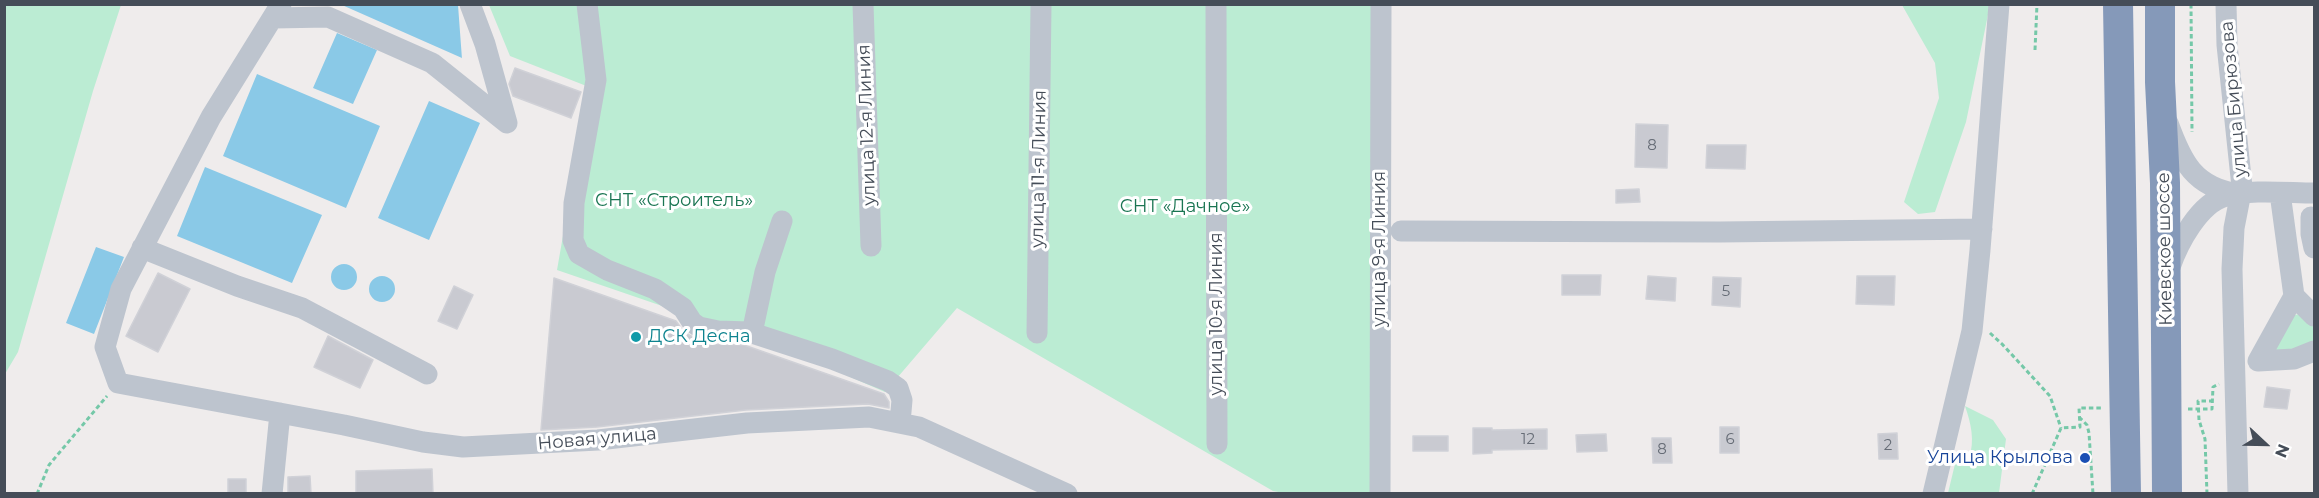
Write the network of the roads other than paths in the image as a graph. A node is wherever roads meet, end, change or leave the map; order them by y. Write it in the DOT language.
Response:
graph roads {
  1 [pos="470,4"];
  2 [pos="587,4"];
  3 [pos="863,4"];
  4 [pos="1041,4"];
  5 [pos="1216,4"];
  6 [pos="1381,4"];
  7 [pos="1999,4"];
  8 [pos="2118,4"];
  9 [pos="2160,4"];
  10 [pos="2226,4"];
  11 [pos="277,11"];
  12 [pos="2160,82"];
  13 [pos="2280,193"];
  14 [pos="2314,193"];
  15 [pos="2241,194"];
  16 [pos="782,221"];
  17 [pos="1982,228"];
  18 [pos="1401,231"];
  19 [pos="2285,233"];
  20 [pos="2312,233"];
  21 [pos="871,246"];
  22 [pos="142,248"];
  23 [pos="2165,285"];
  24 [pos="2294,296"];
  25 [pos="2314,316"];
  26 [pos="752,333"];
  27 [pos="1037,333"];
  28 [pos="2314,351"];
  29 [pos="427,374"];
  30 [pos="280,413"];
  31 [pos="900,423"];
  32 [pos="1217,444"];
  33 [pos="272,494"];
  34 [pos="1067,494"];
  35 [pos="1380,494"];
  36 [pos="1933,494"];
  37 [pos="2126,494"];
  38 [pos="2167,494"];
  39 [pos="2238,494"];
  1 -- 11 [label="street"];
  2 -- 26 [label="street"];
  3 -- 21 [label="street, улица 12-я Линия"];
  4 -- 27 [label="street, улица 11-я Линия"];
  5 -- 32 [label="street, улица 10-я Линия"];
  6 -- 35 [label="street, улица 9-я Линия"];
  7 -- 17 [label="street"];
  8 -- 37 [label="highway"];
  9 -- 12 [label="highway, Киевское шоссе"];
  10 -- 15 [label="street, улица Бирюзова"];
  11 -- 22 [label="street"];
  12 -- 15 [label="street"];
  12 -- 23 [label="highway, Киевское шоссе"];
  13 -- 14 [label="street"];
  13 -- 15 [label="street"];
  13 -- 19 [label="street"];
  15 -- 23 [label="street"];
  15 -- 39 [label="street, улица Бирюзова"];
  16 -- 26 [label="street"];
  17 -- 18 [label="street"];
  17 -- 36 [label="street"];
  19 -- 20 [label="street"];
  19 -- 24 [label="street"];
  22 -- 29 [label="street"];
  22 -- 30 [label="street, Новая улица"];
  23 -- 38 [label="highway, Киевское шоссе"];
  24 -- 25 [label="street"];
  24 -- 28 [label="street"];
  26 -- 31 [label="street"];
  30 -- 31 [label="street, Новая улица"];
  30 -- 33 [label="street"];
  31 -- 34 [label="street, Новая улица"];
}
